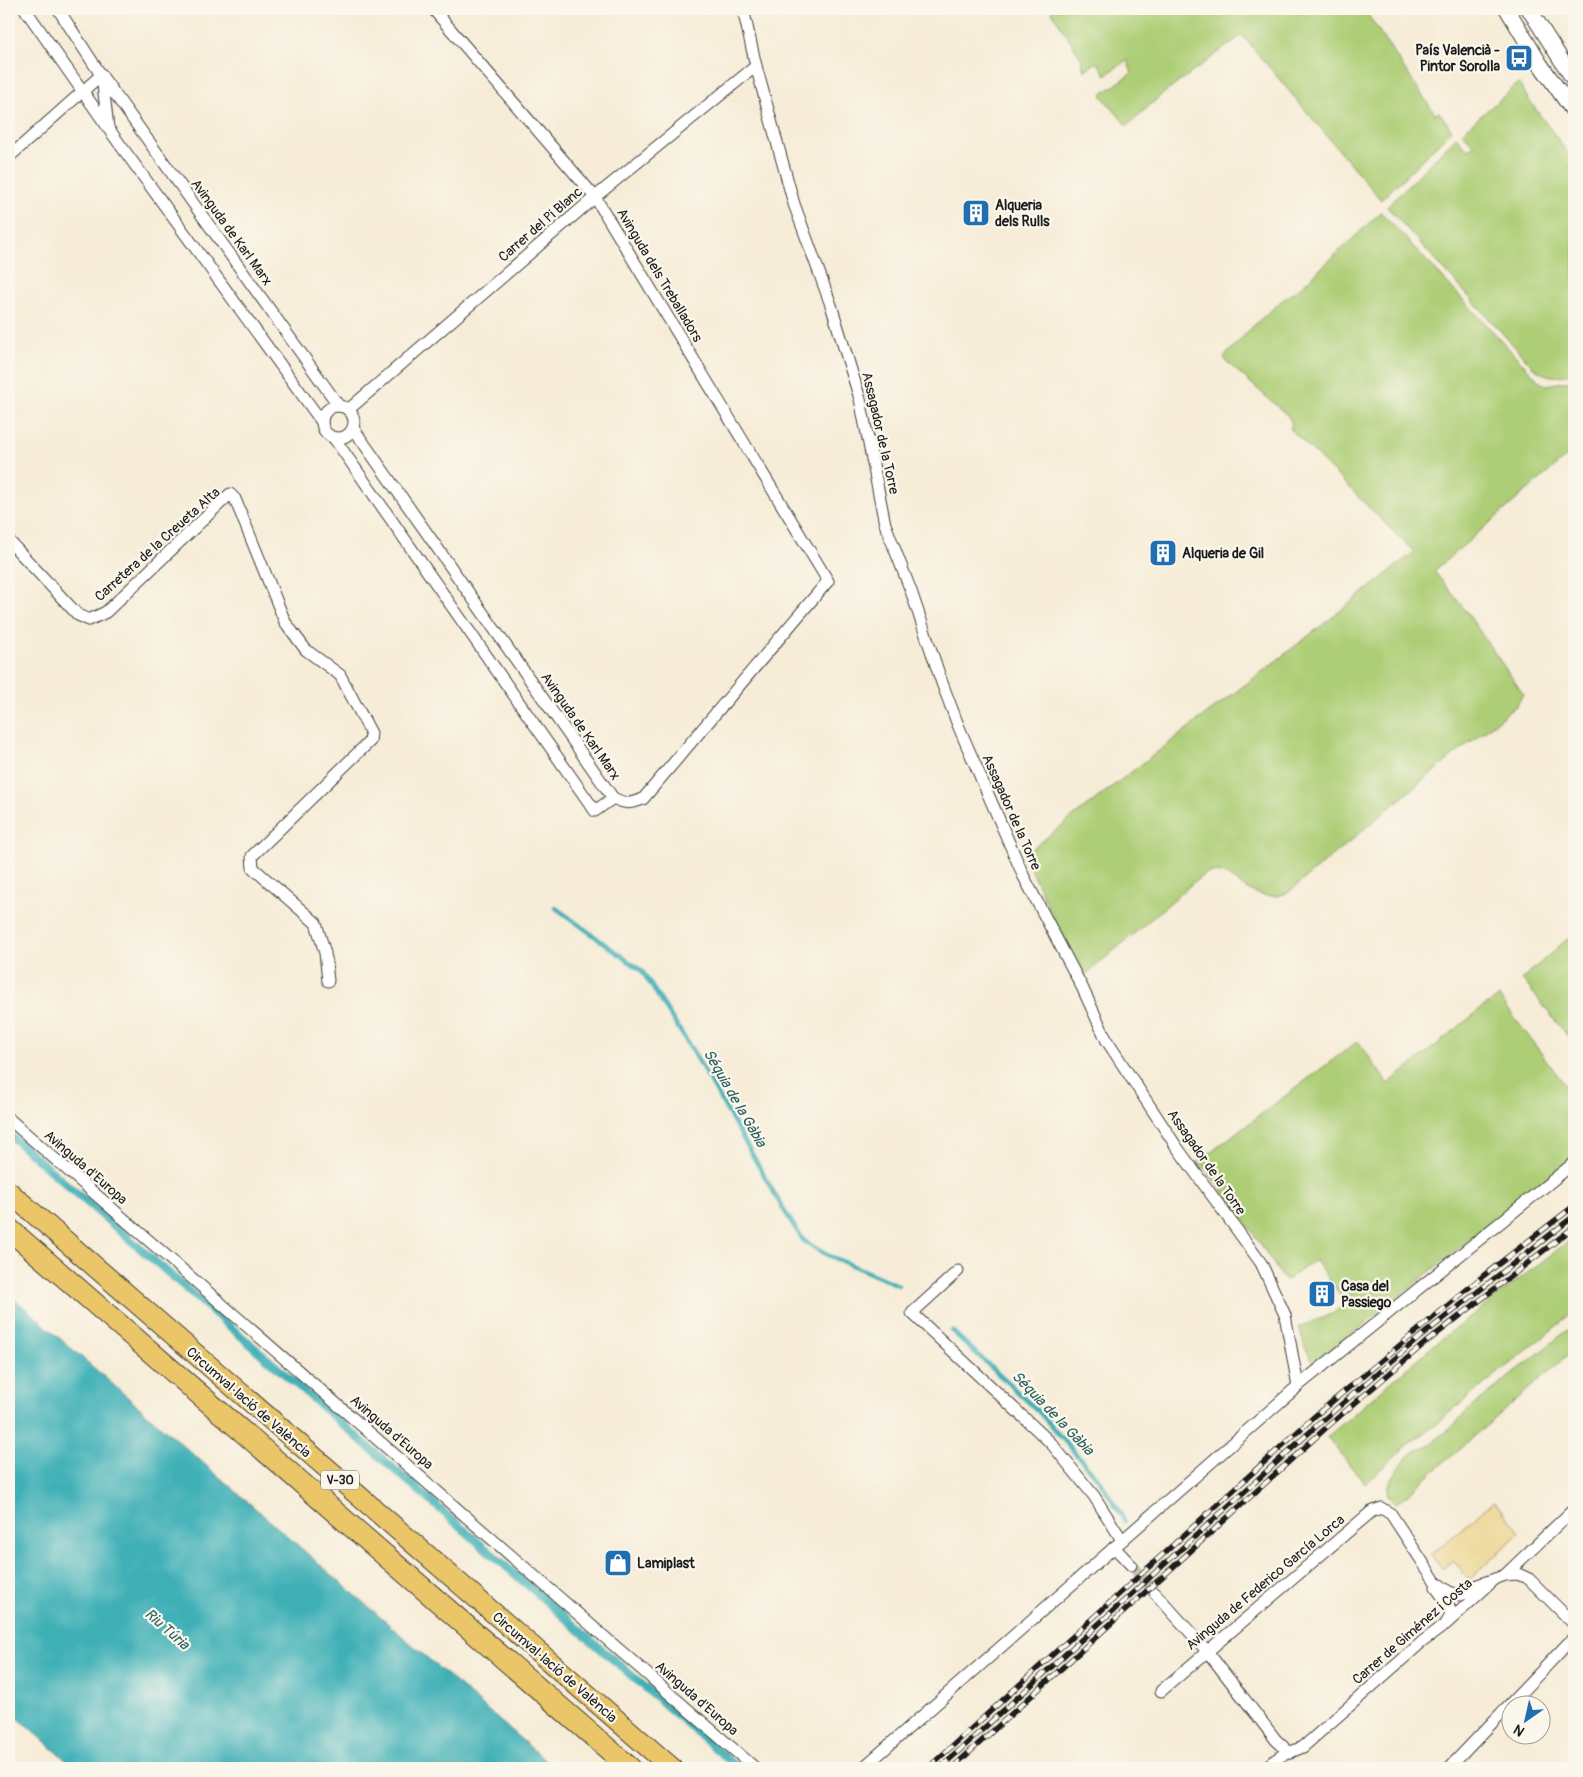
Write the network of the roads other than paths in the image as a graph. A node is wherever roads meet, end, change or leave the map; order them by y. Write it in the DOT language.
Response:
graph roads {
  1 [pos="25,9"];
  2 [pos="58,9"];
  3 [pos="433,9"];
  4 [pos="743,9"];
  5 [pos="1507,9"];
  6 [pos="1529,9"];
  7 [pos="756,66"];
  8 [pos="102,75"];
  9 [pos="1574,80"];
  10 [pos="82,92"];
  11 [pos="1567,94"];
  12 [pos="1574,112"];
  13 [pos="108,128"];
  14 [pos="11,151"];
  15 [pos="595,197"];
  16 [pos="344,408"];
  17 [pos="322,422"];
  18 [pos="353,428"];
  19 [pos="334,438"];
  20 [pos="9,542"];
  21 [pos="613,798"];
  22 [pos="328,981"];
  23 [pos="9,1120"];
  24 [pos="1574,1163"];
  25 [pos="9,1192"];
  26 [pos="9,1229"];
  27 [pos="958,1271"];
  28 [pos="1298,1386"];
  29 [pos="1574,1509"];
  30 [pos="1118,1543"];
  31 [pos="1131,1565"];
  32 [pos="1500,1577"];
  33 [pos="1434,1581"];
  34 [pos="1156,1593"];
  35 [pos="1446,1624"];
  36 [pos="1574,1624"];
  37 [pos="1574,1637"];
  38 [pos="1207,1651"];
  39 [pos="1161,1691"];
  40 [pos="1290,1753"];
  41 [pos="630,1768"];
  42 [pos="672,1768"];
  43 [pos="755,1768"];
  44 [pos="862,1768"];
  45 [pos="1264,1768"];
  46 [pos="1449,1768"];
  1 -- 10 [label="street, Avinguda de Karl Marx"];
  2 -- 8 [label="street, Avinguda de Karl Marx"];
  3 -- 15 [label="street, Avinguda dels Treballadors"];
  4 -- 7 [label="street, Assagador de la Torre"];
  5 -- 11 [label="street"];
  6 -- 9 [label="street"];
  7 -- 15 [label="street, Carrer del Pi Blanc"];
  7 -- 28 [label="street, Assagador de la Torre"];
  8 -- 10 [label="street"];
  8 -- 13 [label="street, Avinguda de Karl Marx"];
  8 -- 16 [label="street, Avinguda de Karl Marx"];
  10 -- 13 [label="street, Avinguda de Karl Marx"];
  10 -- 14 [label="street"];
  11 -- 12 [label="street"];
  13 -- 17 [label="street, Avinguda de Karl Marx"];
  15 -- 16 [label="street, Carrer del Pi Blanc"];
  15 -- 21 [label="street, Avinguda dels Treballadors"];
  16 -- 17 [label="street"];
  16 -- 18 [label="street"];
  17 -- 19 [label="street"];
  18 -- 19 [label="street"];
  18 -- 21 [label="street, Avinguda de Karl Marx"];
  19 -- 21 [label="street, Avinguda de Karl Marx"];
  20 -- 22 [label="street, Carretera de la Creueta Alta"];
  23 -- 43 [label="street, Avinguda d'Europa"];
  24 -- 28 [label="street"];
  25 -- 42 [label="highway, Circumval·lació de València / V-30"];
  26 -- 41 [label="highway, Circumval·lació de València / V-30"];
  27 -- 30 [label="street"];
  28 -- 30 [label="street"];
  29 -- 32 [label="street, Carrer de Giménez i Costa"];
  30 -- 31 [label="street"];
  30 -- 44 [label="street"];
  32 -- 33 [label="street"];
  32 -- 35 [label="street, Carrer de Giménez i Costa"];
  32 -- 36 [label="street"];
  33 -- 35 [label="street"];
  33 -- 38 [label="street, Avinguda de Federico García Lorca"];
  34 -- 38 [label="street"];
  35 -- 40 [label="street, Carrer de Giménez i Costa"];
  37 -- 46 [label="street"];
  38 -- 39 [label="street, Avinguda de Federico García Lorca"];
  38 -- 40 [label="street"];
  40 -- 45 [label="street, Carrer de Giménez i Costa"];
}
